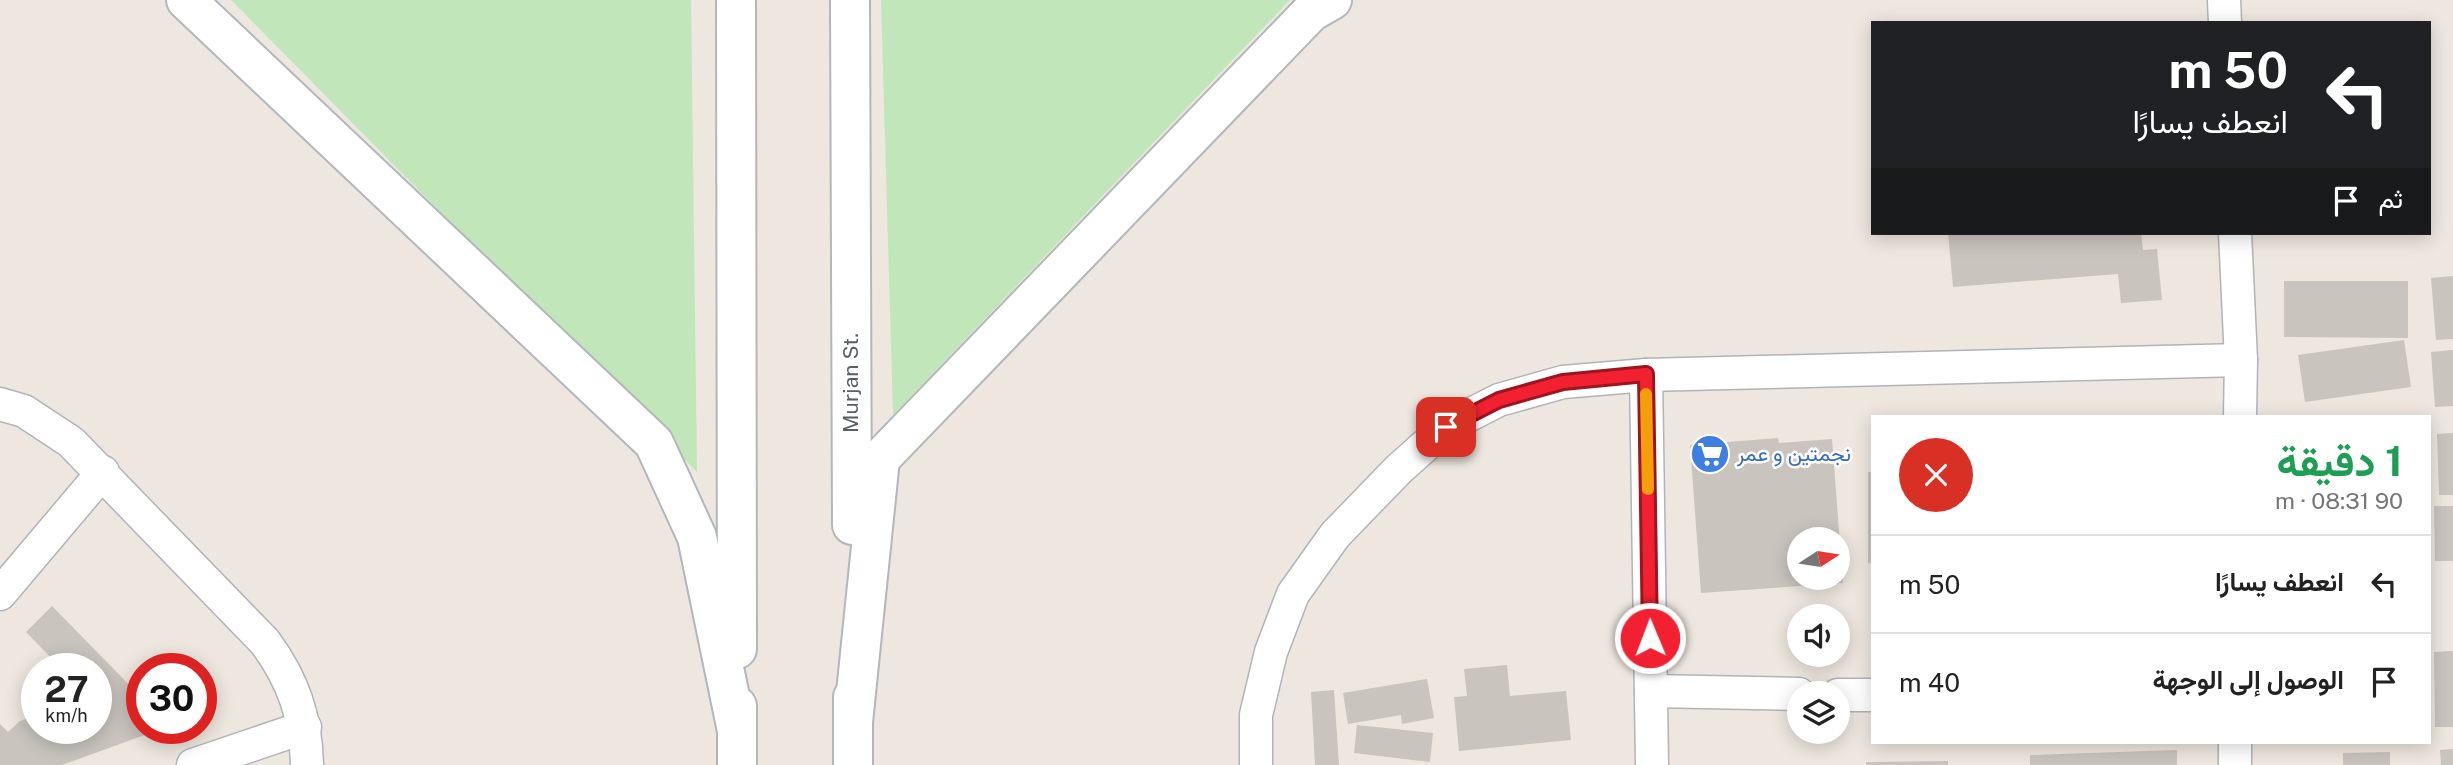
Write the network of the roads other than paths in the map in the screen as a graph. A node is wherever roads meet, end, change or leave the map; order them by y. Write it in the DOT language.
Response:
graph roads {
  1 [pos="186,0"];
  2 [pos="736,0"];
  3 [pos="850,0"];
  4 [pos="1332,0"];
  5 [pos="2224,0"];
  6 [pos="2225,21"];
  7 [pos="2235,235"];
  8 [pos="2241,360"];
  9 [pos="1646,374"];
  10 [pos="0,404"];
  11 [pos="2240,415"];
  12 [pos="103,472"];
  13 [pos="0,594"];
  14 [pos="1651,691"];
  15 [pos="1787,694"];
  16 [pos="1850,695"];
  17 [pos="1871,695"];
  18 [pos="853,722"];
  19 [pos="305,727"];
  20 [pos="2235,744"];
  21 [pos="737,748"];
  22 [pos="193,765"];
  23 [pos="307,765"];
  24 [pos="853,765"];
  25 [pos="1256,765"];
  26 [pos="1652,765"];
  27 [pos="2235,765"];
  1 -- 21 [label="street"];
  2 -- 21 [label="street"];
  3 -- 18 [label="street, Murjan St."];
  4 -- 18 [label="street"];
  5 -- 6 [label="street"];
  7 -- 8 [label="street"];
  8 -- 9 [label="street"];
  8 -- 11 [label="street"];
  9 -- 14 [label="street"];
  9 -- 25 [label="street"];
  10 -- 12 [label="street"];
  12 -- 13 [label="street"];
  12 -- 19 [label="street"];
  14 -- 15 [label="street"];
  14 -- 26 [label="street"];
  16 -- 17 [label="street"];
  18 -- 24 [label="street, Murjan St."];
  19 -- 22 [label="street"];
  19 -- 23 [label="street"];
  20 -- 27 [label="street"];
}
